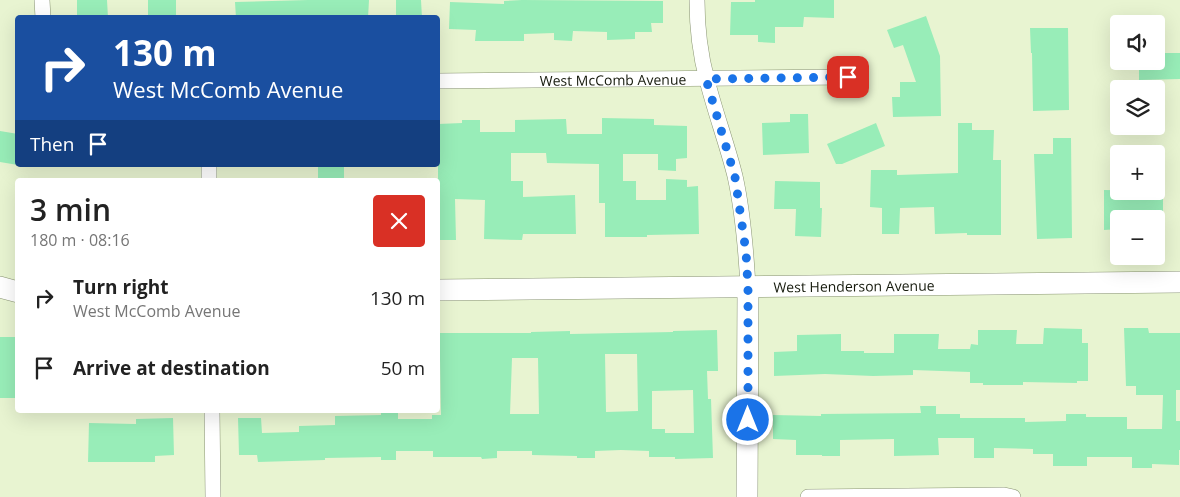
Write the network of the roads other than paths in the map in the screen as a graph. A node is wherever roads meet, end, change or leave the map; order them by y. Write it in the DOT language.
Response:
graph roads {
  1 [pos="42,0"];
  2 [pos="697,0"];
  3 [pos="43,15"];
  4 [pos="848,77"];
  5 [pos="706,79"];
  6 [pos="440,81"];
  7 [pos="1180,282"];
  8 [pos="748,287"];
  9 [pos="0,288"];
  10 [pos="440,290"];
  11 [pos="15,293"];
  12 [pos="15,295"];
  13 [pos="0,300"];
  14 [pos="212,413"];
  15 [pos="213,497"];
  16 [pos="748,497"];
  17 [pos="808,497"];
  18 [pos="1013,497"];
  1 -- 3 [label="street"];
  2 -- 5 [label="street"];
  4 -- 5 [label="street, West McComb Avenue"];
  5 -- 6 [label="street, West McComb Avenue"];
  5 -- 8 [label="street"];
  7 -- 8 [label="main road, West Henderson Avenue"];
  8 -- 10 [label="main road, West Henderson Avenue"];
  8 -- 16 [label="main road"];
  9 -- 11 [label="main road"];
  12 -- 13 [label="main road"];
  14 -- 15 [label="street"];
  17 -- 18 [label="street"];
}
